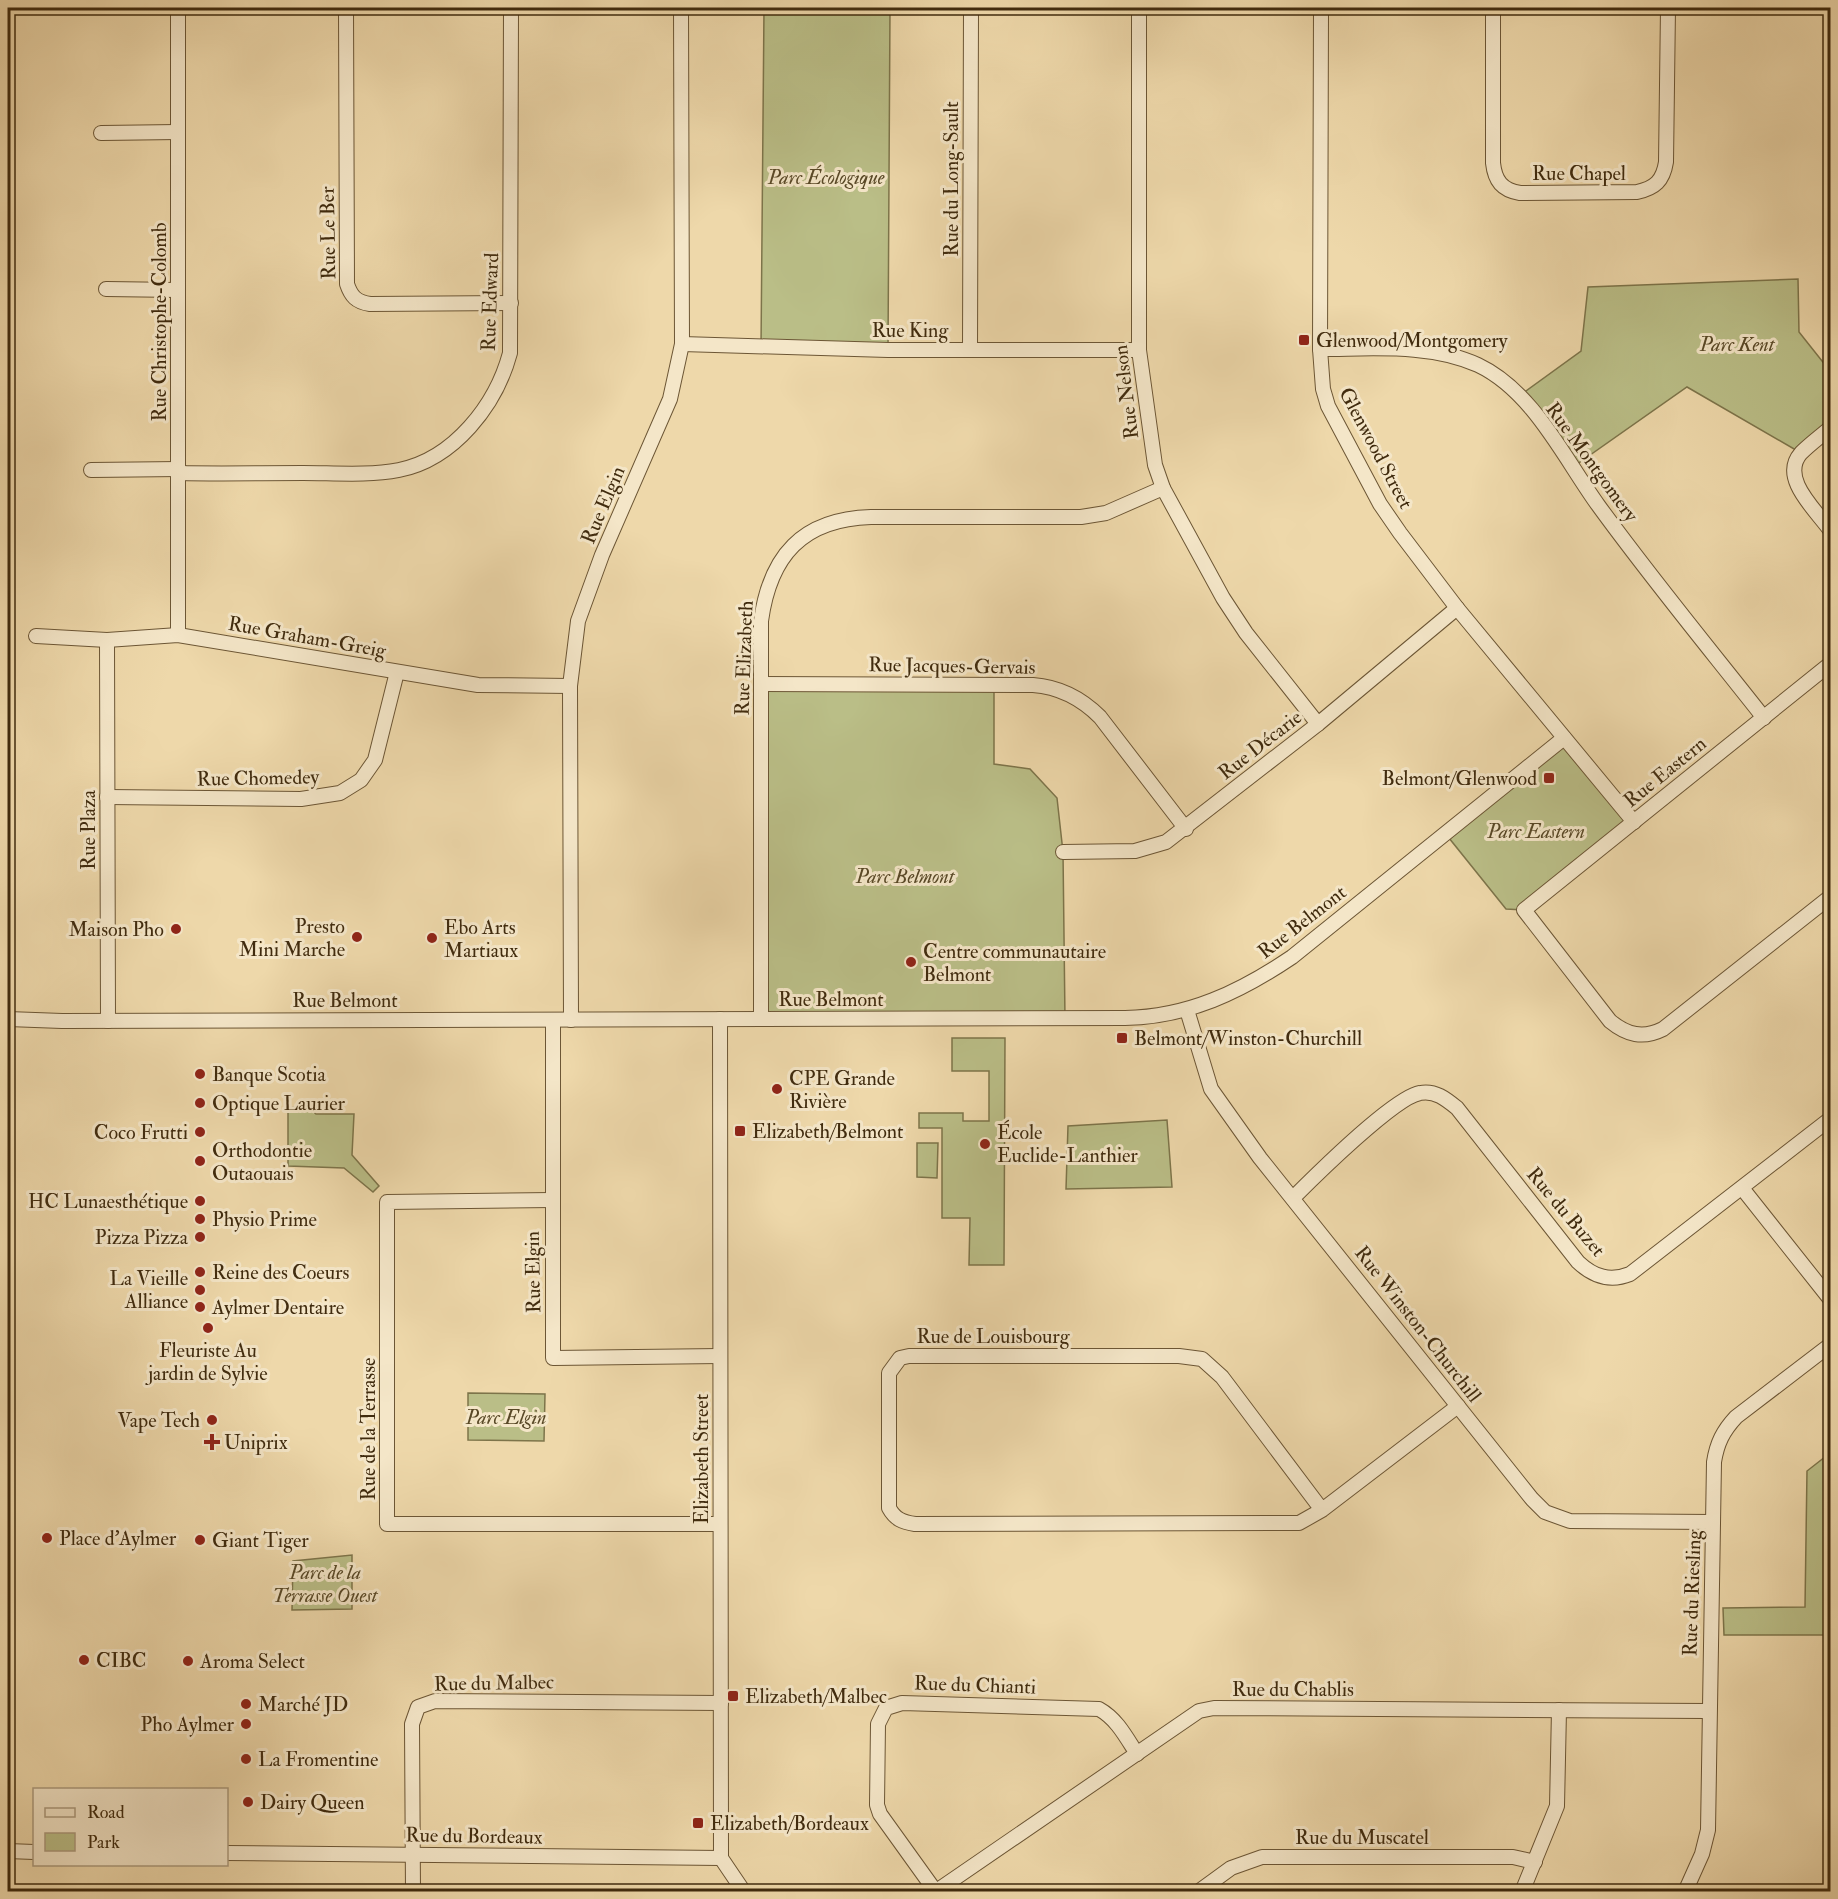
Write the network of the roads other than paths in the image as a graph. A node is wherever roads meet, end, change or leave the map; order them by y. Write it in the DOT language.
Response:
graph roads {
  1 [pos="178,8"];
  2 [pos="346,8"];
  3 [pos="511,8"];
  4 [pos="681,8"];
  5 [pos="971,8"];
  6 [pos="1139,8"];
  7 [pos="1321,8"];
  8 [pos="1493,8"];
  9 [pos="1668,8"];
  10 [pos="178,132"];
  11 [pos="101,134"];
  12 [pos="106,289"];
  13 [pos="178,290"];
  14 [pos="511,303"];
  15 [pos="681,344"];
  16 [pos="970,350"];
  17 [pos="1139,350"];
  18 [pos="1320,350"];
  19 [pos="1830,428"];
  20 [pos="91,470"];
  21 [pos="179,471"];
  22 [pos="1163,488"];
  23 [pos="1830,530"];
  24 [pos="1457,608"];
  25 [pos="36,636"];
  26 [pos="177,636"];
  27 [pos="107,640"];
  28 [pos="1830,664"];
  29 [pos="397,672"];
  30 [pos="761,684"];
  31 [pos="570,686"];
  32 [pos="1764,718"];
  33 [pos="1318,724"];
  34 [pos="1564,738"];
  35 [pos="107,797"];
  36 [pos="1634,822"];
  37 [pos="1186,829"];
  38 [pos="1063,852"];
  39 [pos="1830,897"];
  40 [pos="1187,1010"];
  41 [pos="761,1018"];
  42 [pos="8,1019"];
  43 [pos="720,1019"];
  44 [pos="553,1020"];
  45 [pos="571,1020"];
  46 [pos="108,1021"];
  47 [pos="1830,1119"];
  48 [pos="1742,1188"];
  49 [pos="1293,1198"];
  50 [pos="552,1200"];
  51 [pos="1830,1299"];
  52 [pos="1830,1345"];
  53 [pos="720,1356"];
  54 [pos="1458,1407"];
  55 [pos="1322,1510"];
  56 [pos="1713,1522"];
  57 [pos="720,1524"];
  58 [pos="721,1703"];
  59 [pos="1559,1710"];
  60 [pos="1708,1711"];
  61 [pos="1137,1754"];
  62 [pos="8,1851"];
  63 [pos="33,1852"];
  64 [pos="228,1853"];
  65 [pos="412,1855"];
  66 [pos="721,1858"];
  67 [pos="1535,1862"];
  68 [pos="936,1891"];
  69 [pos="412,1892"];
  70 [pos="744,1892"];
  71 [pos="1198,1892"];
  72 [pos="1522,1892"];
  73 [pos="1686,1892"];
  1 -- 10 [label="street, Rue Christophe-Colomb"];
  2 -- 14 [label="street, Rue Le Ber"];
  3 -- 14 [label="street, Rue Edward"];
  4 -- 15 [label="street, Rue Elgin"];
  5 -- 16 [label="street, Rue du Long-Sault"];
  6 -- 17 [label="street, Rue Nelson"];
  7 -- 18 [label="street, Glenwood Street"];
  8 -- 9 [label="street, Rue Chapel"];
  10 -- 11 [label="street"];
  10 -- 13 [label="street, Rue Christophe-Colomb"];
  12 -- 13 [label="street"];
  13 -- 21 [label="street, Rue Christophe-Colomb"];
  14 -- 21 [label="street, Rue Edward"];
  15 -- 16 [label="street, Rue King"];
  15 -- 31 [label="street, Rue Elgin"];
  16 -- 17 [label="street, Rue King"];
  17 -- 22 [label="street, Rue Nelson"];
  18 -- 24 [label="street, Glenwood Street"];
  18 -- 32 [label="street, Rue Montgomery"];
  19 -- 23 [label="street"];
  20 -- 21 [label="street, Rue Edward"];
  21 -- 26 [label="street, Rue Christophe-Colomb"];
  22 -- 30 [label="street, Rue Elizabeth"];
  22 -- 33 [label="street, Rue Nelson"];
  24 -- 33 [label="street, Rue Décarie"];
  24 -- 34 [label="street, Glenwood Street"];
  25 -- 27 [label="street, Rue Graham-Greig"];
  26 -- 27 [label="street, Rue Graham-Greig"];
  26 -- 29 [label="street, Rue Graham-Greig"];
  27 -- 35 [label="street, Rue Plaza"];
  28 -- 32 [label="street, Rue Eastern"];
  29 -- 31 [label="street, Rue Graham-Greig"];
  29 -- 35 [label="street, Rue Chomedey"];
  30 -- 37 [label="street, Rue Jacques-Gervais"];
  30 -- 41 [label="street, Rue Elizabeth"];
  31 -- 45 [label="street, Rue Elgin"];
  32 -- 36 [label="street, Rue Eastern"];
  33 -- 37 [label="street, Rue Décarie"];
  34 -- 36 [label="street, Glenwood Street"];
  34 -- 40 [label="street, Rue Belmont"];
  35 -- 46 [label="street, Rue Plaza"];
  36 -- 39 [label="street, Rue Eastern"];
  37 -- 38 [label="street, Rue Décarie"];
  40 -- 41 [label="street, Rue Belmont"];
  40 -- 49 [label="street, Rue Winston-Churchill"];
  41 -- 43 [label="street, Rue Belmont"];
  42 -- 46 [label="street, Rue Belmont"];
  43 -- 45 [label="street, Rue Belmont"];
  43 -- 53 [label="street, Elizabeth Street"];
  44 -- 45 [label="street, Rue Belmont"];
  44 -- 46 [label="street, Rue Belmont"];
  44 -- 50 [label="street, Rue Elgin"];
  47 -- 48 [label="street, Rue du Buzet"];
  48 -- 49 [label="street, Rue du Buzet"];
  48 -- 51 [label="street"];
  49 -- 54 [label="street, Rue Winston-Churchill"];
  50 -- 53 [label="street, Rue Elgin"];
  50 -- 57 [label="street, Rue de la Terrasse"];
  52 -- 56 [label="street, Rue du Riesling"];
  53 -- 57 [label="street, Elizabeth Street"];
  54 -- 55 [label="street, Rue de Louisbourg"];
  54 -- 56 [label="street, Rue Winston-Churchill"];
  55 -- 55 [label="street, Rue de Louisbourg"];
  56 -- 60 [label="street, Rue du Riesling"];
  57 -- 58 [label="street, Elizabeth Street"];
  58 -- 65 [label="street, Rue du Malbec"];
  58 -- 66 [label="street, Elizabeth Street"];
  59 -- 60 [label="street, Rue du Chablis"];
  59 -- 61 [label="street, Rue du Chablis"];
  59 -- 67 [label="street"];
  60 -- 73 [label="street, Rue du Riesling"];
  61 -- 68 [label="street, Rue du Chablis"];
  61 -- 68 [label="street, Rue du Chianti"];
  62 -- 63 [label="street"];
  64 -- 65 [label="street, Rue du Bordeaux"];
  65 -- 66 [label="street, Rue du Bordeaux"];
  65 -- 69 [label="street, Rue du Malbec"];
  66 -- 70 [label="street"];
  67 -- 71 [label="street, Rue du Muscatel"];
  67 -- 72 [label="street"];
}
